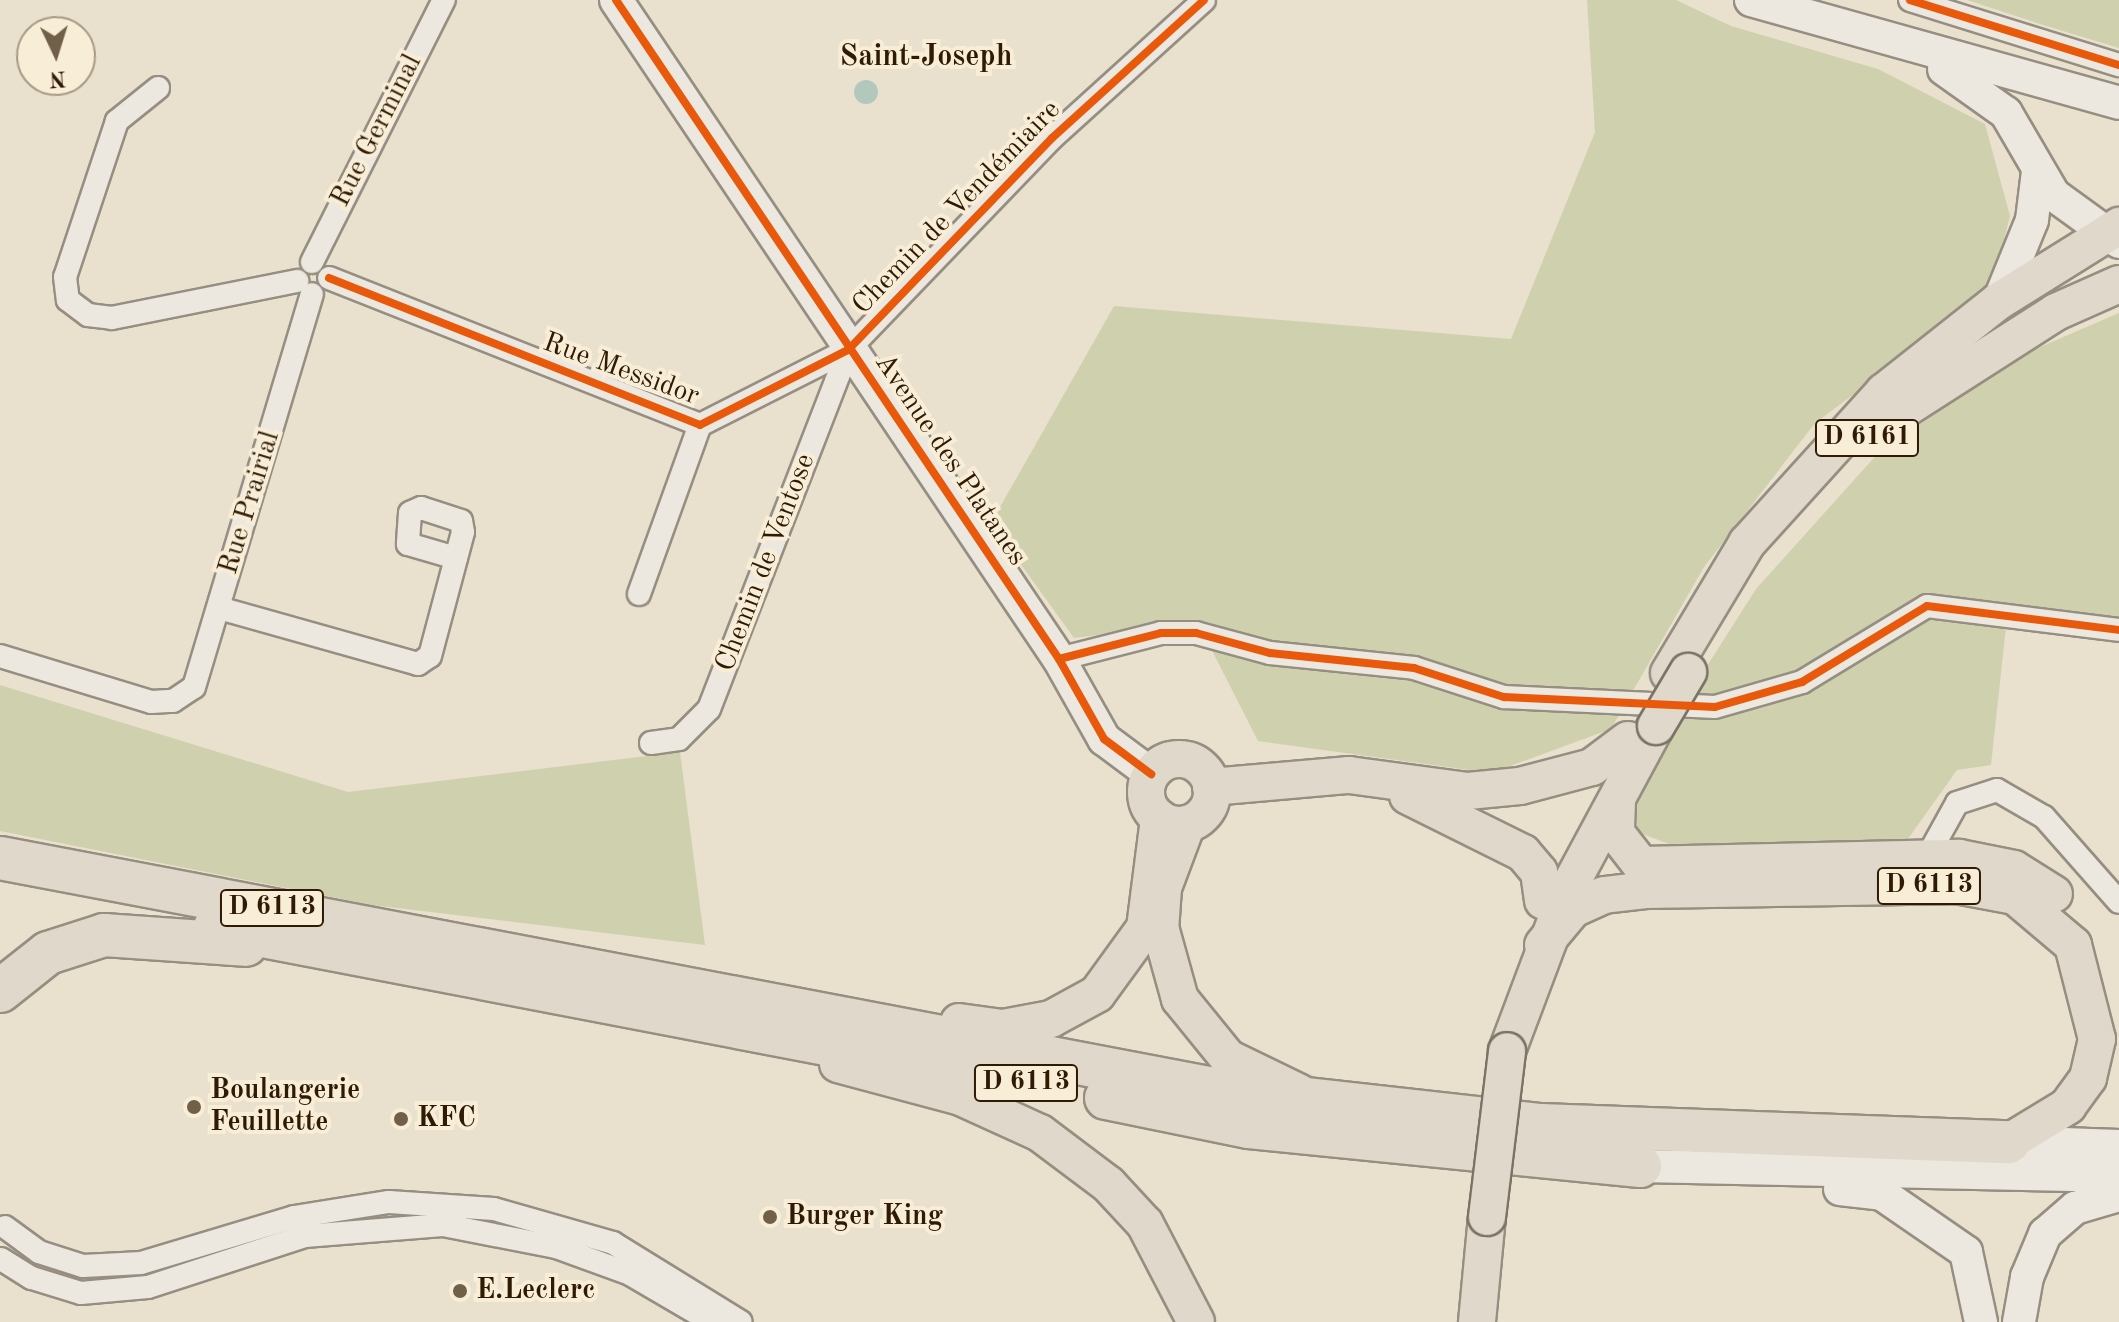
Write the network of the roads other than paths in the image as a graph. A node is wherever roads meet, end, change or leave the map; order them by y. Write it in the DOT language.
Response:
graph roads {
  1 [pos="444,0"];
  2 [pos="616,0"];
  3 [pos="1204,0"];
  4 [pos="1751,0"];
  5 [pos="1910,0"];
  6 [pos="1899,44"];
  7 [pos="2119,65"];
  8 [pos="158,88"];
  9 [pos="2083,93"];
  10 [pos="2119,103"];
  11 [pos="2119,116"];
  12 [pos="2038,171"];
  13 [pos="2114,234"];
  14 [pos="312,262"];
  15 [pos="329,278"];
  16 [pos="2119,284"];
  17 [pos="304,288"];
  18 [pos="1999,301"];
  19 [pos="848,350"];
  20 [pos="700,425"];
  21 [pos="456,558"];
  22 [pos="639,594"];
  23 [pos="219,608"];
  24 [pos="2119,630"];
  25 [pos="0,656"];
  26 [pos="1059,659"];
  27 [pos="1678,673"];
  28 [pos="1640,729"];
  29 [pos="651,743"];
  30 [pos="1151,774"];
  31 [pos="1349,775"];
  32 [pos="1211,787"];
  33 [pos="1617,801"];
  34 [pos="1957,803"];
  35 [pos="1173,821"];
  36 [pos="0,856"];
  37 [pos="1945,870"];
  38 [pos="0,886"];
  39 [pos="1543,901"];
  40 [pos="2119,902"];
  41 [pos="293,942"];
  42 [pos="1543,945"];
  43 [pos="495,948"];
  44 [pos="0,991"];
  45 [pos="601,1000"];
  46 [pos="1507,1051"];
  47 [pos="2119,1051"];
  48 [pos="1308,1101"];
  49 [pos="2009,1142"];
  50 [pos="2119,1146"];
  51 [pos="1640,1166"];
  52 [pos="2119,1176"];
  53 [pos="2119,1195"];
  54 [pos="3,1220"];
  55 [pos="1,1260"];
  56 [pos="712,1322"];
  57 [pos="741,1322"];
  58 [pos="1196,1322"];
  59 [pos="1477,1322"];
  60 [pos="1981,1322"];
  61 [pos="2019,1322"];
  1 -- 14 [label="street, Rue Germinal"];
  2 -- 19 [label="street, Avenue des Platanes"];
  3 -- 19 [label="street, Chemin de Vendémiaire"];
  4 -- 6 [label="street"];
  5 -- 7 [label="street"];
  6 -- 9 [label="street"];
  6 -- 12 [label="street"];
  8 -- 17 [label="street"];
  9 -- 10 [label="street"];
  9 -- 11 [label="street"];
  12 -- 13 [label="street"];
  12 -- 18 [label="street"];
  13 -- 18 [label="main road, D 6161"];
  14 -- 15 [label="street"];
  14 -- 17 [label="street, Rue Germinal"];
  15 -- 17 [label="street"];
  15 -- 20 [label="street, Rue Messidor"];
  16 -- 27 [label="main road, D 6161"];
  17 -- 23 [label="street, Rue Prairial"];
  18 -- 27 [label="main road, D 6161"];
  19 -- 20 [label="street, Rue Messidor"];
  19 -- 26 [label="street, Avenue des Platanes"];
  19 -- 29 [label="street, Chemin de Ventose"];
  20 -- 22 [label="street"];
  21 -- 23 [label="street"];
  23 -- 25 [label="street, Rue Prairial"];
  24 -- 26 [label="street"];
  26 -- 30 [label="street, Avenue des Platanes"];
  27 -- 28 [label="main road, D 6161"];
  28 -- 31 [label="main road, D 6113"];
  28 -- 33 [label="main road, D 6161"];
  28 -- 39 [label="main road, D 6161"];
  30 -- 32 [label="main road"];
  30 -- 35 [label="main road"];
  31 -- 32 [label="main road, D 6113"];
  31 -- 39 [label="main road, D 6113"];
  32 -- 35 [label="main road"];
  33 -- 37 [label="main road, D 6113"];
  33 -- 42 [label="main road, D 6161"];
  34 -- 37 [label="street"];
  34 -- 37 [label="street"];
  34 -- 40 [label="street"];
  35 -- 43 [label="main road, D 6113"];
  35 -- 48 [label="main road"];
  36 -- 43 [label="highway, D 6113"];
  37 -- 42 [label="main road, D 6113"];
  37 -- 47 [label="main road, D 6113"];
  37 -- 49 [label="main road, D 6113"];
  38 -- 41 [label="highway, D 6113"];
  39 -- 46 [label="main road, D 6113"];
  41 -- 44 [label="highway"];
  41 -- 45 [label="highway, D 6113"];
  42 -- 46 [label="main road, D 6113"];
  43 -- 48 [label="highway, D 6113"];
  45 -- 51 [label="highway, D 6113"];
  45 -- 58 [label="main road, D 6113"];
  46 -- 59 [label="main road, D 6113, bridge"];
  48 -- 49 [label="highway, D 6113"];
  49 -- 50 [label="street, D 6113"];
  51 -- 52 [label="street, D 6113"];
  51 -- 60 [label="street"];
  53 -- 61 [label="street"];
  54 -- 55 [label="street"];
  54 -- 57 [label="street"];
  55 -- 56 [label="street"];
}
